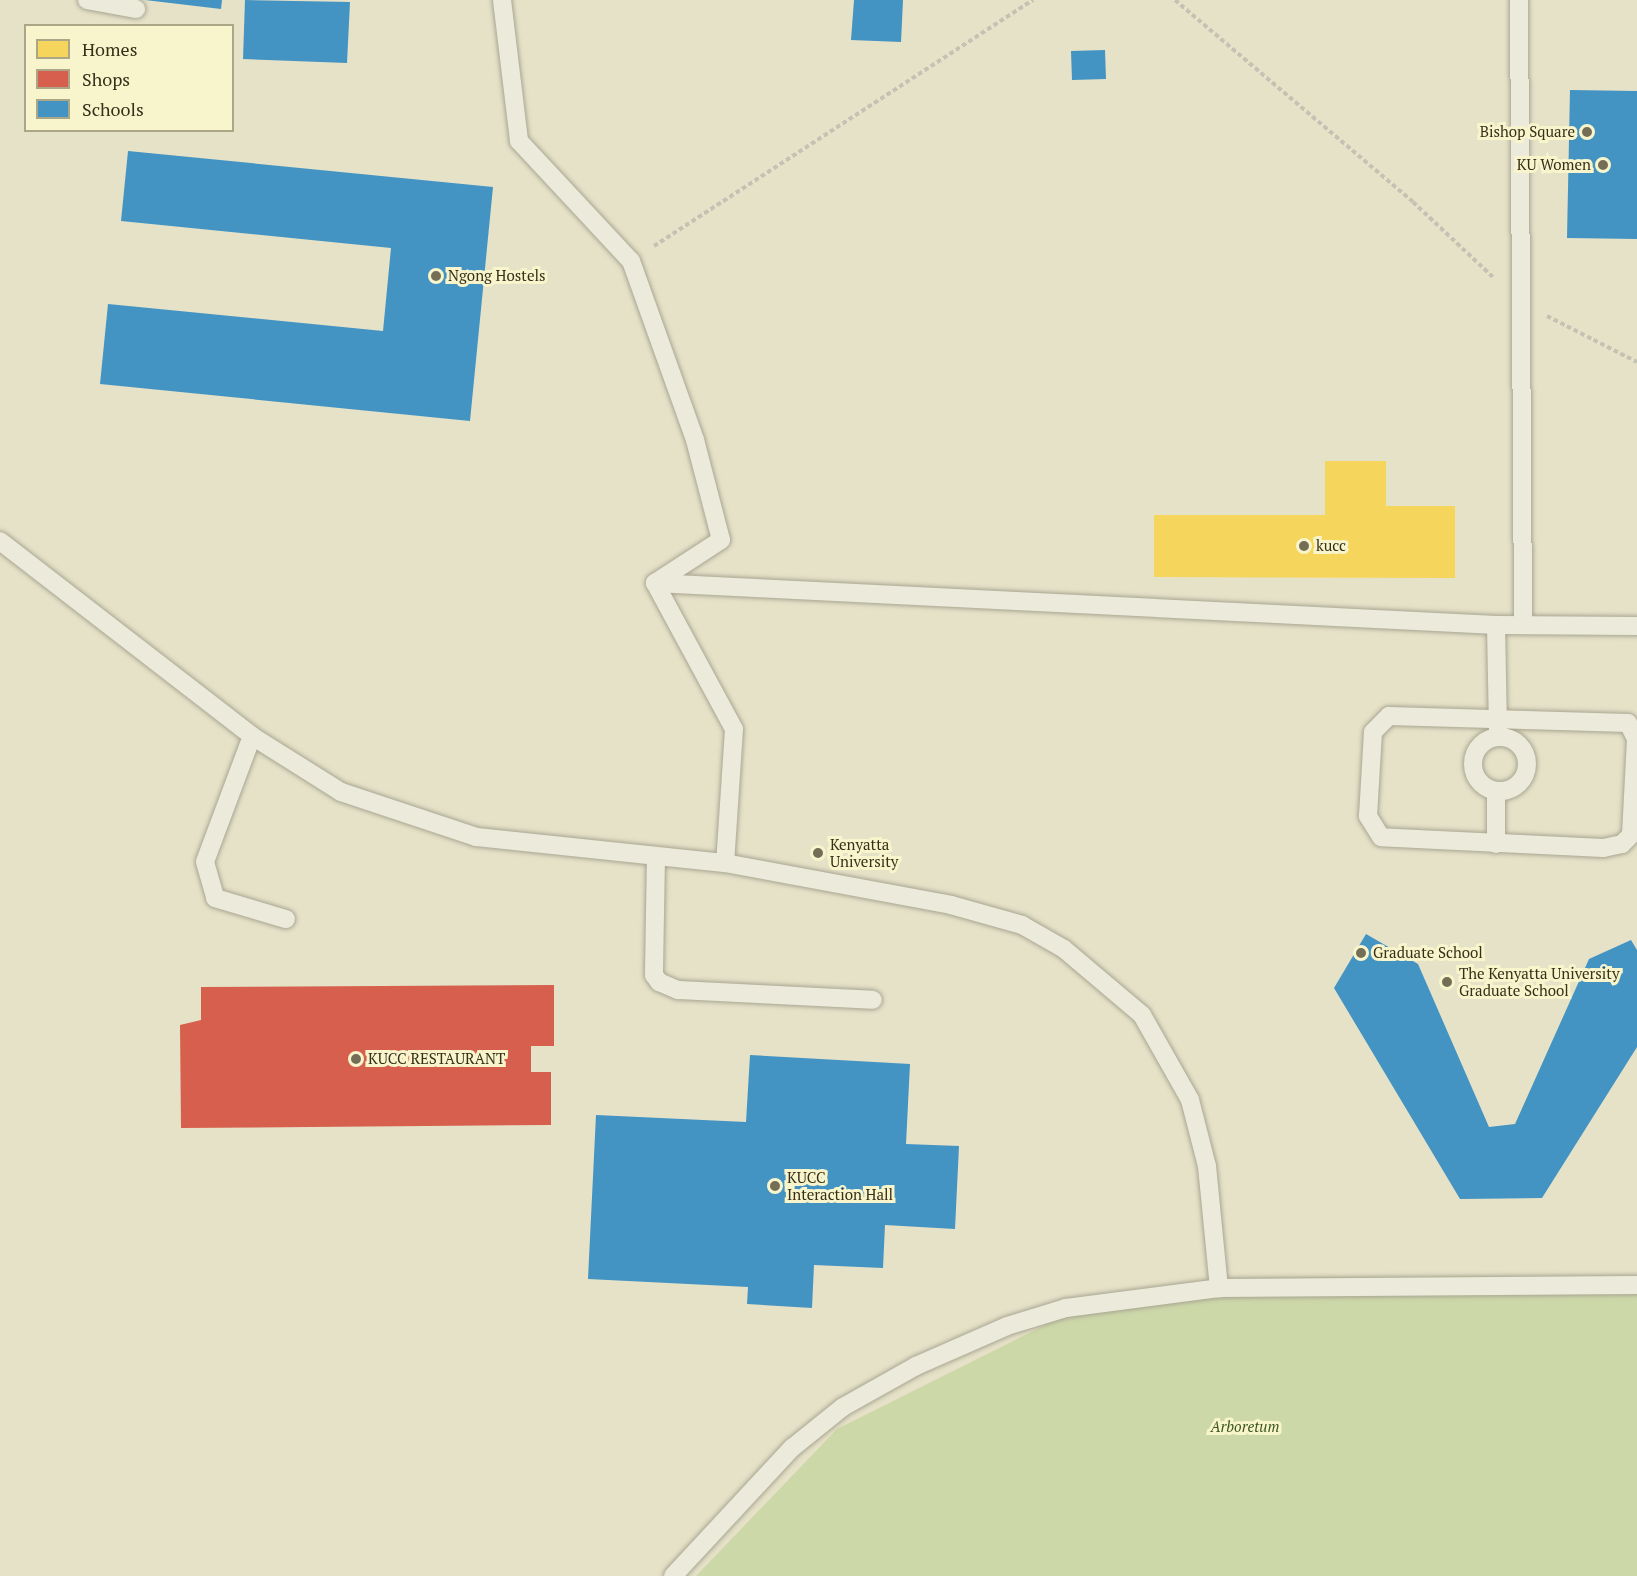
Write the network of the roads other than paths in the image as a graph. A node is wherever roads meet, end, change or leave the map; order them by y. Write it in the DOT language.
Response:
graph roads {
  1 [pos="87,0"];
  2 [pos="502,0"];
  3 [pos="1519,0"];
  4 [pos="136,9"];
  5 [pos="0,541"];
  6 [pos="655,583"];
  7 [pos="1496,625"];
  8 [pos="1523,625"];
  9 [pos="1637,626"];
  10 [pos="1498,727"];
  11 [pos="252,736"];
  12 [pos="1496,791"];
  13 [pos="1496,844"];
  14 [pos="656,855"];
  15 [pos="725,862"];
  16 [pos="286,919"];
  17 [pos="873,999"];
  18 [pos="1637,1285"];
  19 [pos="1219,1288"];
  20 [pos="673,1576"];
  1 -- 4 [label="lane"];
  2 -- 6 [label="lane"];
  3 -- 8 [label="lane"];
  5 -- 11 [label="lane"];
  6 -- 7 [label="lane"];
  6 -- 15 [label="lane"];
  7 -- 8 [label="lane"];
  7 -- 10 [label="lane"];
  8 -- 9 [label="lane"];
  10 -- 12 [label="lane"];
  10 -- 12 [label="lane"];
  10 -- 13 [label="lane"];
  10 -- 13 [label="lane"];
  11 -- 14 [label="lane"];
  11 -- 16 [label="lane"];
  12 -- 13 [label="lane"];
  14 -- 15 [label="lane"];
  14 -- 17 [label="lane"];
  15 -- 19 [label="lane"];
  18 -- 19 [label="lane"];
  19 -- 20 [label="lane"];
}
